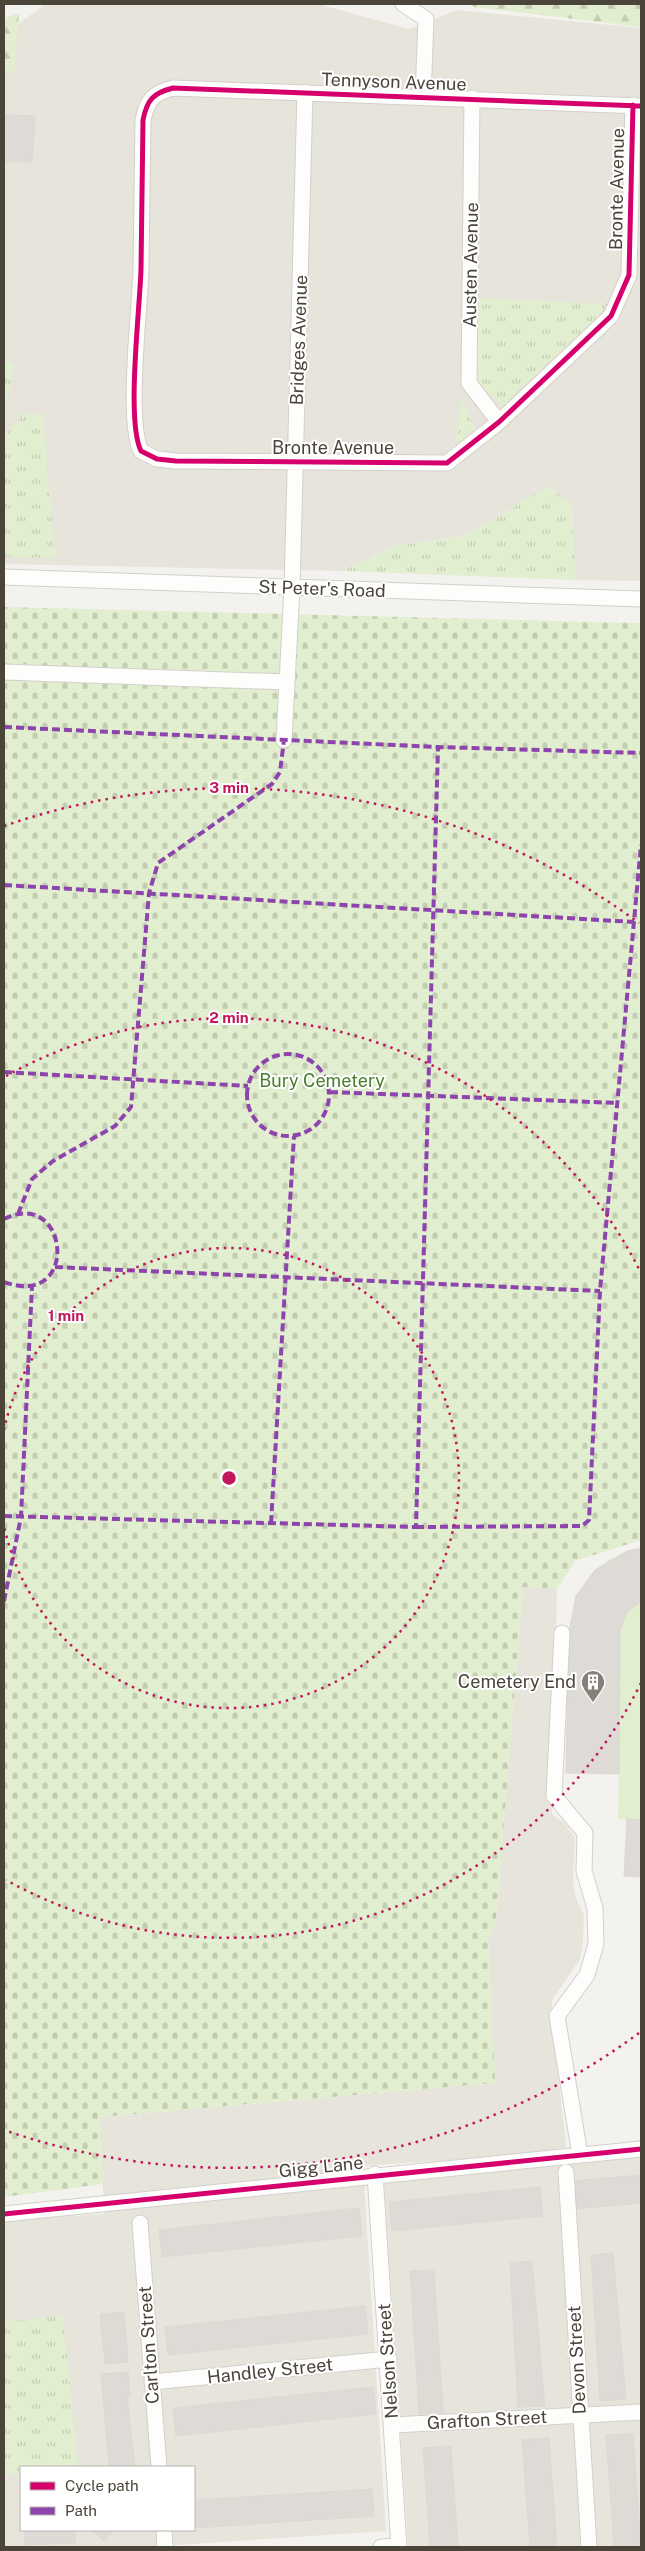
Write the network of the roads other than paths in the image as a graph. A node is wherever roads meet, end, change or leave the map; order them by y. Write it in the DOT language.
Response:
graph roads {
  1 [pos="403,4"];
  2 [pos="306,92"];
  3 [pos="423,97"];
  4 [pos="472,98"];
  5 [pos="150,99"];
  6 [pos="637,106"];
  7 [pos="499,422"];
  8 [pos="295,461"];
  9 [pos="4,576"];
  10 [pos="292,588"];
  11 [pos="641,599"];
  12 [pos="4,672"];
  13 [pos="287,682"];
  14 [pos="284,740"];
  15 [pos="562,1633"];
  16 [pos="641,2149"];
  17 [pos="580,2155"];
  18 [pos="566,2172"];
  19 [pos="375,2174"];
  20 [pos="4,2214"];
  21 [pos="140,2223"];
  22 [pos="388,2359"];
  23 [pos="152,2382"];
  24 [pos="641,2412"];
  25 [pos="581,2416"];
  26 [pos="393,2425"];
  27 [pos="159,2466"];
  28 [pos="164,2531"];
  29 [pos="165,2547"];
  30 [pos="381,2547"];
  31 [pos="399,2547"];
  32 [pos="588,2547"];
  1 -- 3 [label="street"];
  2 -- 3 [label="street, Tennyson Avenue"];
  2 -- 5 [label="street, Tennyson Avenue"];
  2 -- 8 [label="street, Bridges Avenue"];
  3 -- 4 [label="street, Tennyson Avenue"];
  4 -- 6 [label="street, Tennyson Avenue"];
  4 -- 7 [label="street, Austen Avenue"];
  5 -- 8 [label="street, Bronte Avenue"];
  6 -- 7 [label="street, Bronte Avenue"];
  7 -- 8 [label="street, Bronte Avenue"];
  8 -- 10 [label="street, Bridges Avenue"];
  9 -- 10 [label="street, St Peter's Road"];
  10 -- 11 [label="street, St Peter's Road"];
  10 -- 13 [label="street, Bridges Avenue"];
  12 -- 13 [label="street"];
  13 -- 14 [label="street, Bridges Avenue"];
  15 -- 17 [label="street"];
  16 -- 17 [label="street, Gigg Lane"];
  17 -- 19 [label="street, Gigg Lane"];
  18 -- 25 [label="street, Devon Street"];
  19 -- 20 [label="street, Gigg Lane"];
  19 -- 22 [label="street, Nelson Street"];
  21 -- 23 [label="street, Carlton Street"];
  22 -- 23 [label="street, Handley Street"];
  22 -- 26 [label="street, Nelson Street"];
  23 -- 27 [label="street, Carlton Street"];
  24 -- 25 [label="street, Grafton Street"];
  25 -- 26 [label="street, Grafton Street"];
  25 -- 32 [label="street, Devon Street"];
  26 -- 31 [label="street, Nelson Street"];
  28 -- 29 [label="street"];
  30 -- 31 [label="street"];
}
